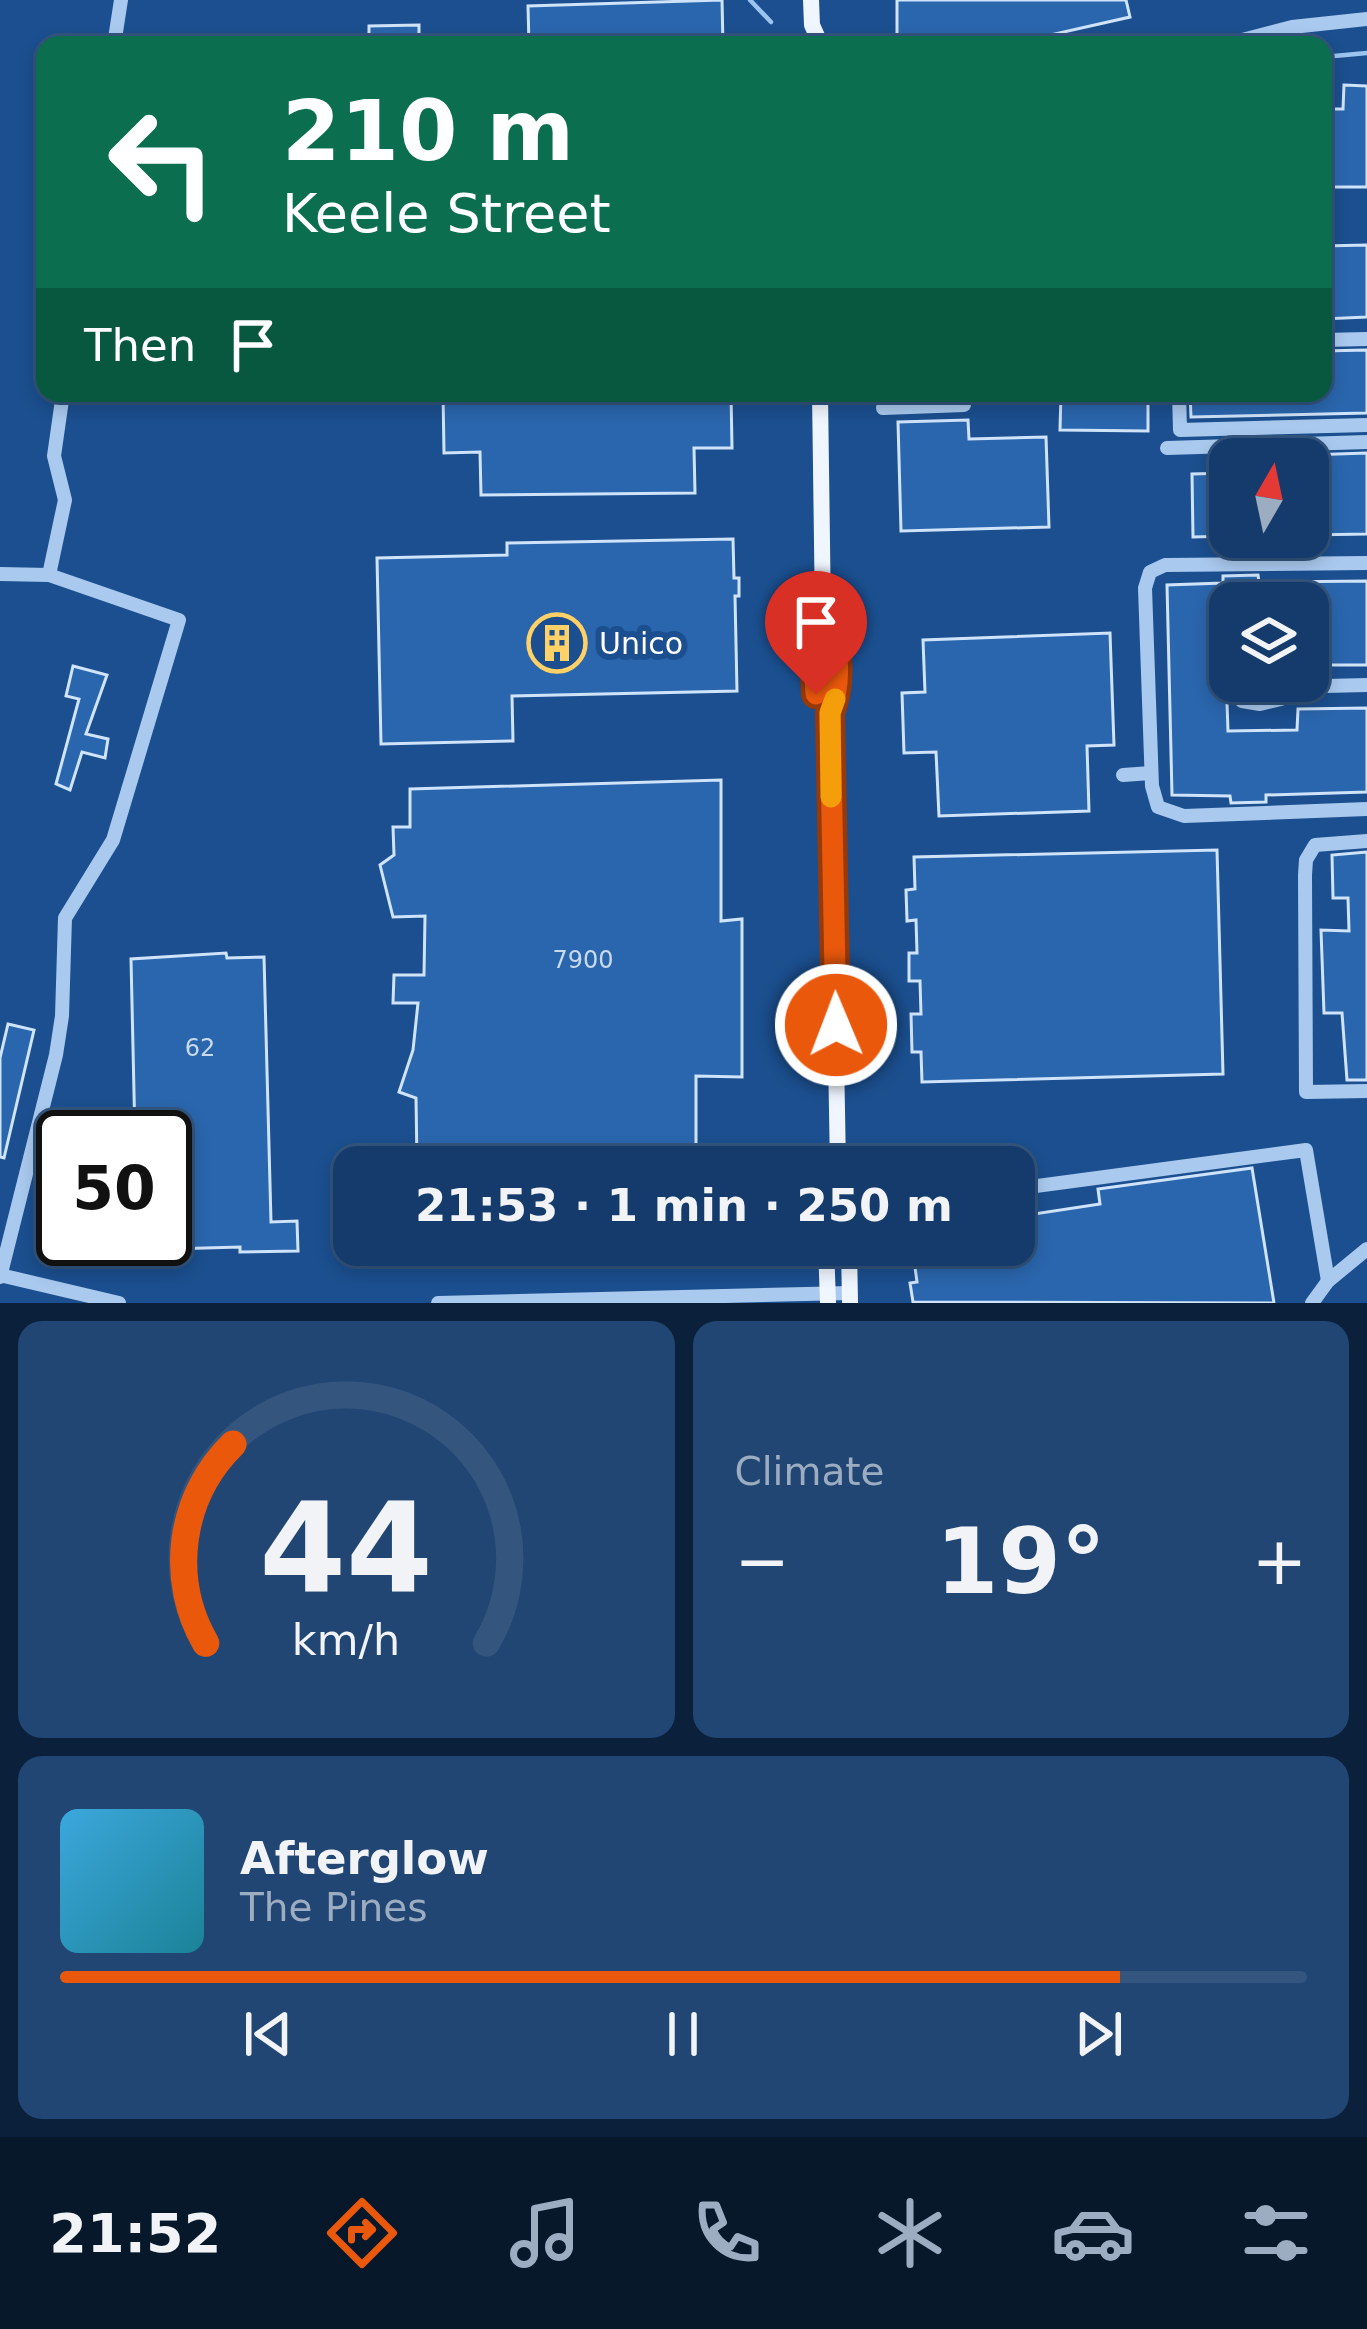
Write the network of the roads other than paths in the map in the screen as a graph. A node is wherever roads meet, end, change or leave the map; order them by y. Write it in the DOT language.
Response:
graph roads {
  1 [pos="121,0"];
  2 [pos="811,0"];
  3 [pos="1367,19"];
  4 [pos="812,25"];
  5 [pos="115,36"];
  6 [pos="805,36"];
  7 [pos="817,36"];
  8 [pos="1258,36"];
  9 [pos="1367,339"];
  10 [pos="1332,340"];
  11 [pos="62,402"];
  12 [pos="820,402"];
  13 [pos="1179,402"];
  14 [pos="964,405"];
  15 [pos="883,408"];
  16 [pos="1367,425"];
  17 [pos="1367,442"];
  18 [pos="1167,448"];
  19 [pos="1367,563"];
  20 [pos="0,574"];
  21 [pos="49,574"];
  22 [pos="1329,685"];
  23 [pos="1367,686"];
  24 [pos="1245,702"];
  25 [pos="1276,702"];
  26 [pos="1151,773"];
  27 [pos="1123,775"];
  28 [pos="1367,809"];
  29 [pos="1367,841"];
  30 [pos="1367,1091"];
  31 [pos="838,1146"];
  32 [pos="1035,1187"];
  33 [pos="1367,1249"];
  34 [pos="827,1266"];
  35 [pos="848,1266"];
  36 [pos="0,1275"];
  37 [pos="1328,1281"];
  38 [pos="828,1298"];
  39 [pos="849,1298"];
  40 [pos="667,1300"];
  41 [pos="511,1302"];
  42 [pos="118,1303"];
  43 [pos="438,1303"];
  44 [pos="1312,1303"];
  1 -- 5 [label="street"];
  2 -- 4 [label="main road"];
  3 -- 8 [label="street"];
  4 -- 6 [label="main road"];
  4 -- 7 [label="main road"];
  9 -- 10 [label="street"];
  11 -- 21 [label="street"];
  12 -- 31 [label="main road"];
  13 -- 16 [label="street"];
  14 -- 15 [label="street"];
  17 -- 18 [label="street"];
  19 -- 26 [label="street"];
  20 -- 21 [label="street"];
  21 -- 36 [label="street"];
  22 -- 23 [label="street"];
  24 -- 25 [label="street"];
  26 -- 27 [label="street"];
  26 -- 28 [label="street"];
  29 -- 30 [label="street"];
  32 -- 37 [label="street"];
  33 -- 37 [label="street"];
  34 -- 38 [label="main road"];
  35 -- 39 [label="main road"];
  36 -- 42 [label="street"];
  37 -- 44 [label="street"];
  38 -- 39 [label="street"];
  38 -- 40 [label="street"];
  40 -- 41 [label="street"];
  41 -- 43 [label="street"];
}
